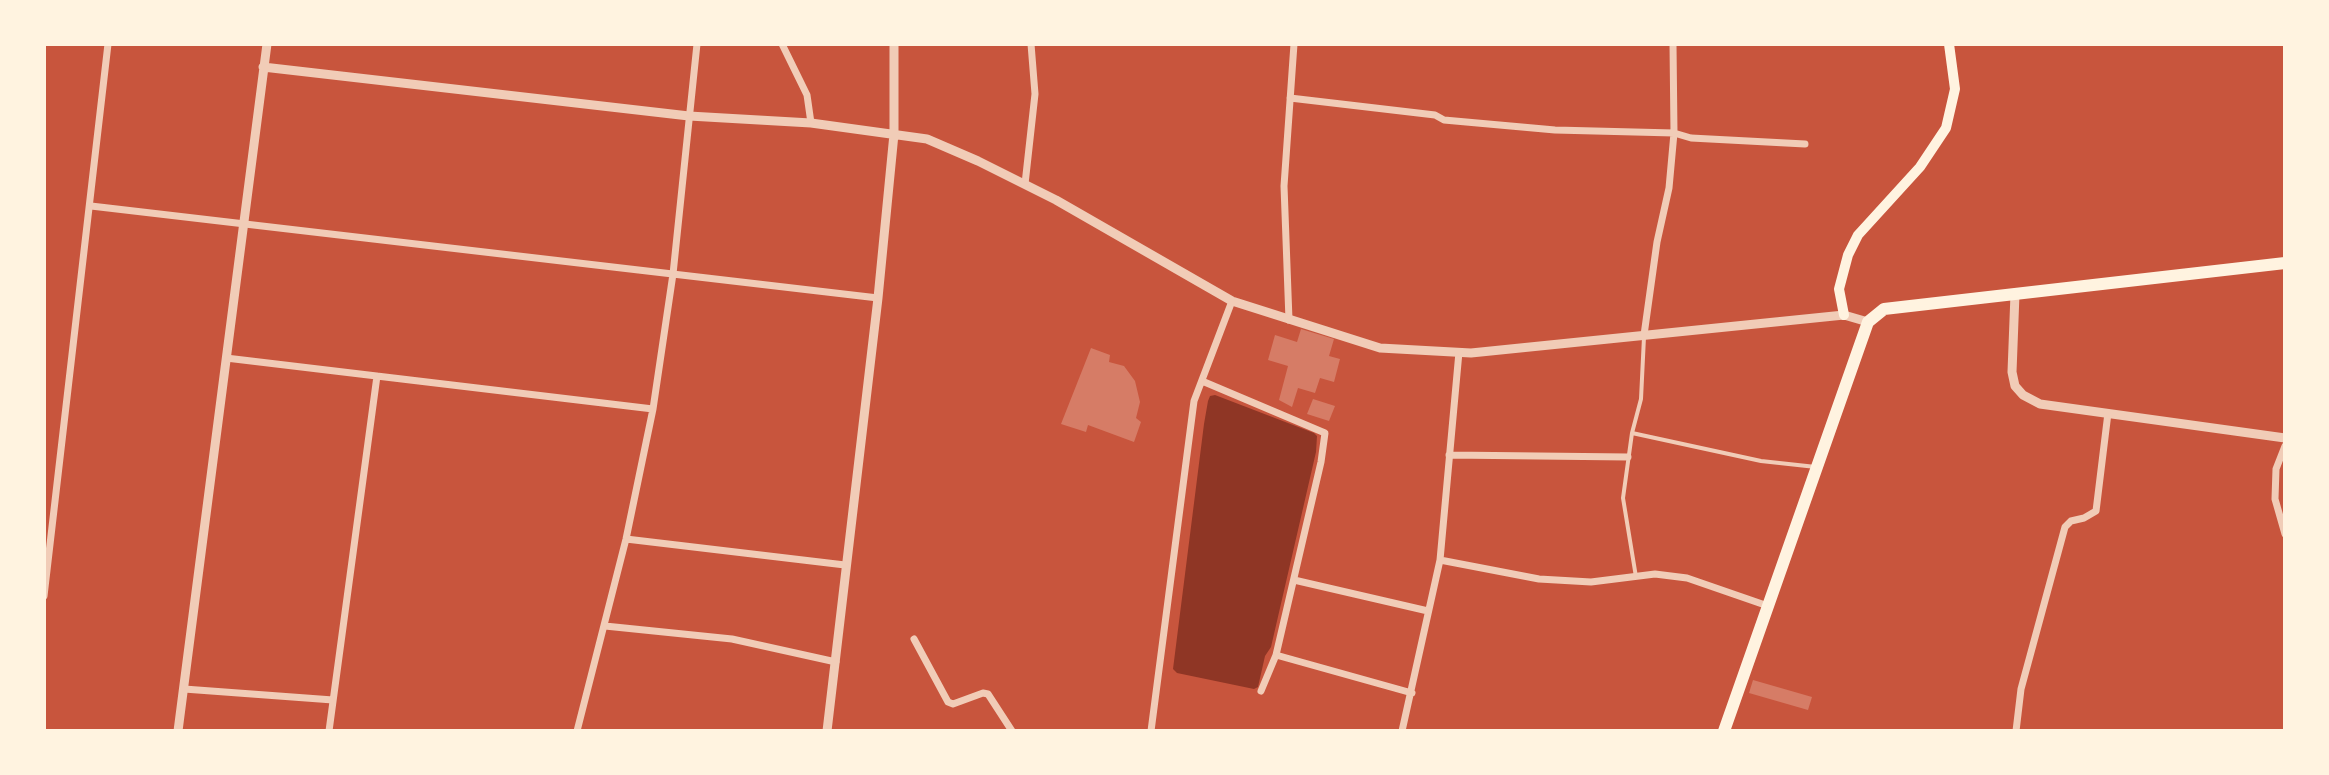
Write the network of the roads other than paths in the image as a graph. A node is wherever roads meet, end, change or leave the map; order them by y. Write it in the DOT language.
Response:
graph roads {
  1 [pos="108,44"];
  2 [pos="267,44"];
  3 [pos="697,44"];
  4 [pos="782,44"];
  5 [pos="894,44"];
  6 [pos="1031,44"];
  7 [pos="1294,44"];
  8 [pos="1673,44"];
  9 [pos="1949,44"];
  10 [pos="263,67"];
  11 [pos="1290,98"];
  12 [pos="689,116"];
  13 [pos="811,123"];
  14 [pos="1674,133"];
  15 [pos="894,134"];
  16 [pos="1805,144"];
  17 [pos="1025,184"];
  18 [pos="91,206"];
  19 [pos="243,225"];
  20 [pos="2285,263"];
  21 [pos="673,274"];
  22 [pos="2015,294"];
  23 [pos="878,298"];
  24 [pos="1232,301"];
  25 [pos="1844,315"];
  26 [pos="1289,320"];
  27 [pos="1868,322"];
  28 [pos="1644,335"];
  29 [pos="1459,352"];
  30 [pos="226,358"];
  31 [pos="377,376"];
  32 [pos="1202,381"];
  33 [pos="653,409"];
  34 [pos="2108,413"];
  35 [pos="1632,433"];
  36 [pos="2285,438"];
  37 [pos="2285,446"];
  38 [pos="1449,455"];
  39 [pos="1628,457"];
  40 [pos="1817,467"];
  41 [pos="2285,534"];
  42 [pos="626,539"];
  43 [pos="1440,560"];
  44 [pos="845,565"];
  45 [pos="1636,577"];
  46 [pos="1294,580"];
  47 [pos="44,596"];
  48 [pos="1768,606"];
  49 [pos="1428,611"];
  50 [pos="605,626"];
  51 [pos="914,639"];
  52 [pos="1276,655"];
  53 [pos="836,662"];
  54 [pos="184,689"];
  55 [pos="1261,691"];
  56 [pos="1412,693"];
  57 [pos="333,700"];
  58 [pos="178,731"];
  59 [pos="329,731"];
  60 [pos="577,731"];
  61 [pos="827,731"];
  62 [pos="1012,731"];
  63 [pos="1151,731"];
  64 [pos="1402,731"];
  65 [pos="1724,731"];
  66 [pos="2016,731"];
  1 -- 18 [label="street"];
  2 -- 10 [label="street"];
  3 -- 12 [label="street"];
  4 -- 13 [label="street"];
  5 -- 15 [label="street"];
  6 -- 17 [label="street"];
  7 -- 11 [label="street"];
  8 -- 14 [label="street"];
  9 -- 25 [label="main road"];
  10 -- 12 [label="street"];
  10 -- 19 [label="street"];
  11 -- 14 [label="street"];
  11 -- 26 [label="street"];
  12 -- 13 [label="street"];
  12 -- 21 [label="street"];
  13 -- 15 [label="street"];
  14 -- 16 [label="street"];
  14 -- 28 [label="street"];
  15 -- 17 [label="street"];
  15 -- 23 [label="street"];
  17 -- 24 [label="street"];
  18 -- 19 [label="street"];
  18 -- 47 [label="street"];
  19 -- 21 [label="street"];
  19 -- 30 [label="street"];
  20 -- 22 [label="main road"];
  21 -- 23 [label="street"];
  21 -- 33 [label="street"];
  22 -- 27 [label="main road"];
  22 -- 34 [label="street"];
  23 -- 44 [label="street"];
  24 -- 26 [label="street"];
  24 -- 32 [label="street"];
  25 -- 27 [label="street"];
  25 -- 28 [label="street"];
  26 -- 29 [label="street"];
  27 -- 40 [label="main road"];
  28 -- 29 [label="street"];
  28 -- 35 [label="lane"];
  29 -- 38 [label="street"];
  30 -- 31 [label="street"];
  30 -- 54 [label="street"];
  31 -- 33 [label="street"];
  31 -- 57 [label="street"];
  32 -- 46 [label="street"];
  32 -- 63 [label="street"];
  33 -- 42 [label="street"];
  34 -- 36 [label="street"];
  34 -- 66 [label="street"];
  35 -- 39 [label="lane"];
  35 -- 40 [label="lane"];
  37 -- 41 [label="street"];
  38 -- 39 [label="street"];
  38 -- 43 [label="street"];
  39 -- 45 [label="lane"];
  40 -- 48 [label="main road"];
  42 -- 44 [label="street"];
  42 -- 50 [label="street"];
  43 -- 45 [label="street"];
  43 -- 49 [label="street"];
  44 -- 53 [label="street"];
  45 -- 48 [label="street"];
  46 -- 49 [label="street"];
  46 -- 52 [label="street"];
  48 -- 65 [label="main road"];
  49 -- 56 [label="street"];
  50 -- 53 [label="street"];
  50 -- 60 [label="street"];
  51 -- 62 [label="street"];
  52 -- 55 [label="street"];
  52 -- 56 [label="street"];
  53 -- 61 [label="street"];
  54 -- 57 [label="street"];
  54 -- 58 [label="street"];
  56 -- 64 [label="street"];
  57 -- 59 [label="street"];
}
